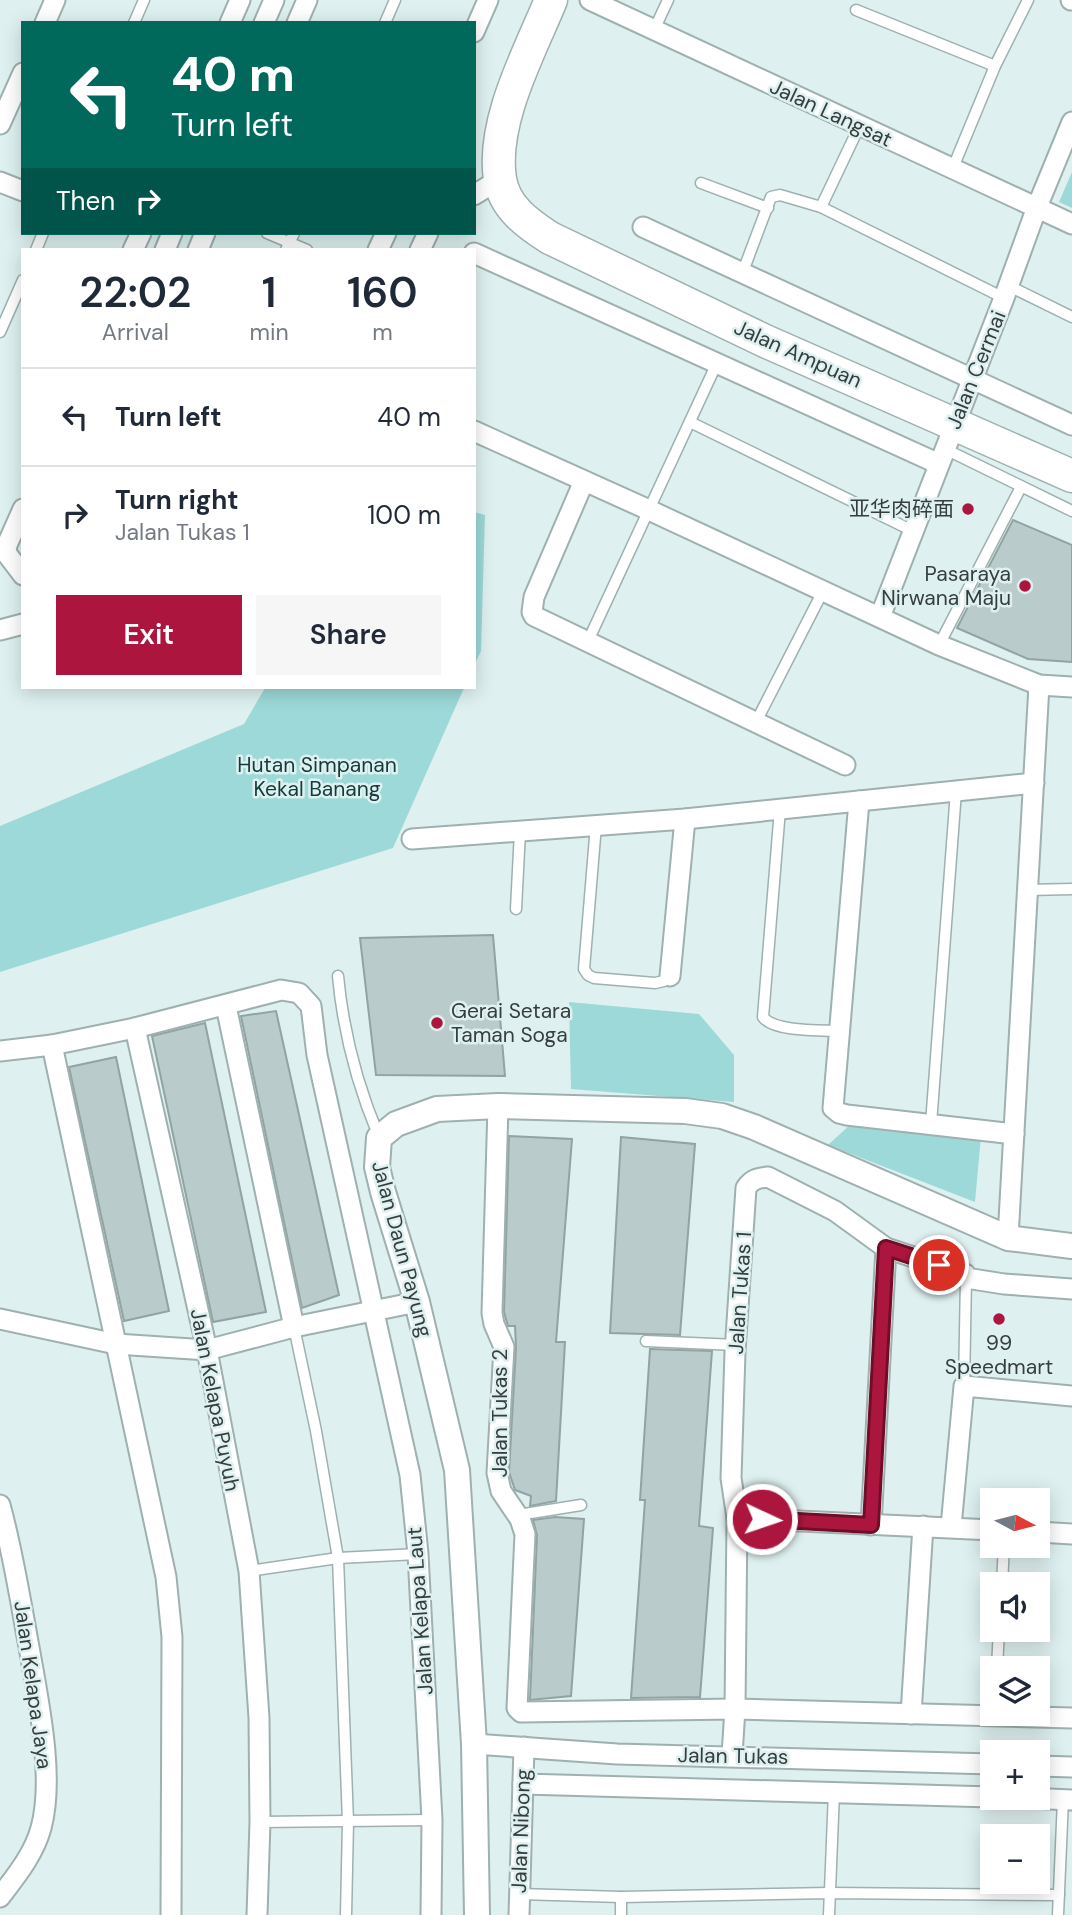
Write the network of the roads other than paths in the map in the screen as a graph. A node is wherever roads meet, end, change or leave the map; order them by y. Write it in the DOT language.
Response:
graph roads {
  1 [pos="55,0"];
  2 [pos="144,0"];
  3 [pos="240,0"];
  4 [pos="274,0"];
  5 [pos="307,0"];
  6 [pos="395,0"];
  7 [pos="488,0"];
  8 [pos="551,0"];
  9 [pos="590,0"];
  10 [pos="667,0"];
  11 [pos="1028,0"];
  12 [pos="856,10"];
  13 [pos="46,21"];
  14 [pos="135,21"];
  15 [pos="231,21"];
  16 [pos="265,21"];
  17 [pos="298,21"];
  18 [pos="386,21"];
  19 [pos="476,27"];
  20 [pos="653,30"];
  21 [pos="995,66"];
  22 [pos="21,77"];
  23 [pos="1072,122"];
  24 [pos="0,124"];
  25 [pos="859,127"];
  26 [pos="952,170"];
  27 [pos="0,182"];
  28 [pos="701,183"];
  29 [pos="487,187"];
  30 [pos="21,190"];
  31 [pos="821,207"];
  32 [pos="1037,207"];
  33 [pos="768,208"];
  34 [pos="1072,224"];
  35 [pos="643,227"];
  36 [pos="270,235"];
  37 [pos="288,247"];
  38 [pos="476,254"];
  39 [pos="742,274"];
  40 [pos="21,285"];
  41 [pos="1007,292"];
  42 [pos="1072,317"];
  43 [pos="0,332"];
  44 [pos="717,363"];
  45 [pos="972,379"];
  46 [pos="690,422"];
  47 [pos="1072,425"];
  48 [pos="476,432"];
  49 [pos="946,445"];
  50 [pos="1072,476"];
  51 [pos="584,481"];
  52 [pos="1021,487"];
  53 [pos="649,510"];
  54 [pos="1072,511"];
  55 [pos="21,513"];
  56 [pos="913,531"];
  57 [pos="21,572"];
  58 [pos="823,591"];
  59 [pos="880,617"];
  60 [pos="21,625"];
  61 [pos="0,630"];
  62 [pos="588,641"];
  63 [pos="939,645"];
  64 [pos="1040,685"];
  65 [pos="1072,687"];
  66 [pos="755,722"];
  67 [pos="845,765"];
  68 [pos="1034,783"];
  69 [pos="956,791"];
  70 [pos="859,801"];
  71 [pos="780,809"];
  72 [pos="685,819"];
  73 [pos="596,825"];
  74 [pos="520,831"];
  75 [pos="412,839"];
  76 [pos="1072,889"];
  77 [pos="1028,890"];
  78 [pos="516,909"];
  79 [pos="338,976"];
  80 [pos="670,976"];
  81 [pos="226,1006"];
  82 [pos="135,1028"];
  83 [pos="840,1031"];
  84 [pos="52,1045"];
  85 [pos="0,1051"];
  86 [pos="498,1107"];
  87 [pos="931,1124"];
  88 [pos="1014,1133"];
  89 [pos="379,1138"];
  90 [pos="1008,1238"];
  91 [pos="1072,1246"];
  92 [pos="886,1248"];
  93 [pos="966,1278"];
  94 [pos="1072,1289"];
  95 [pos="417,1301"];
  96 [pos="375,1311"];
  97 [pos="0,1319"];
  98 [pos="294,1327"];
  99 [pos="646,1341"];
  100 [pos="116,1344"];
  101 [pos="736,1345"];
  102 [pos="207,1350"];
  103 [pos="964,1386"];
  104 [pos="1072,1396"];
  105 [pos="0,1505"];
  106 [pos="581,1505"];
  107 [pos="518,1516"];
  108 [pos="737,1518"];
  109 [pos="871,1525"];
  110 [pos="923,1526"];
  111 [pos="951,1527"];
  112 [pos="980,1529"];
  113 [pos="1050,1533"];
  114 [pos="1072,1534"];
  115 [pos="418,1554"];
  116 [pos="338,1558"];
  117 [pos="249,1571"];
  118 [pos="734,1709"];
  119 [pos="911,1714"];
  120 [pos="980,1715"];
  121 [pos="1050,1717"];
  122 [pos="1072,1718"];
  123 [pos="474,1744"];
  124 [pos="524,1747"];
  125 [pos="732,1755"];
  126 [pos="980,1764"];
  127 [pos="1050,1766"];
  128 [pos="1072,1767"];
  129 [pos="523,1784"];
  130 [pos="834,1792"];
  131 [pos="980,1797"];
  132 [pos="1050,1799"];
  133 [pos="1068,1800"];
  134 [pos="432,1820"];
  135 [pos="260,1822"];
  136 [pos="348,1822"];
  137 [pos="830,1893"];
  138 [pos="519,1894"];
  139 [pos="1059,1895"];
  140 [pos="0,1897"];
  141 [pos="621,1897"];
  142 [pos="171,1915"];
  143 [pos="257,1915"];
  144 [pos="346,1915"];
  145 [pos="431,1915"];
  146 [pos="477,1915"];
  147 [pos="519,1915"];
  148 [pos="621,1915"];
  149 [pos="829,1915"];
  150 [pos="1058,1915"];
  1 -- 13 [label="street"];
  2 -- 14 [label="lane"];
  3 -- 15 [label="street"];
  4 -- 16 [label="street"];
  5 -- 17 [label="street"];
  6 -- 18 [label="lane"];
  7 -- 19 [label="street"];
  8 -- 29 [label="main road"];
  9 -- 20 [label="street, Jalan Langsat"];
  10 -- 20 [label="lane"];
  11 -- 21 [label="lane"];
  12 -- 21 [label="lane"];
  20 -- 25 [label="street, Jalan Langsat"];
  21 -- 26 [label="lane"];
  22 -- 24 [label="street"];
  23 -- 32 [label="street, Jalan Cermai"];
  25 -- 26 [label="street, Jalan Langsat"];
  25 -- 31 [label="lane"];
  26 -- 32 [label="street, Jalan Langsat"];
  27 -- 30 [label="street"];
  28 -- 33 [label="lane"];
  29 -- 49 [label="main road, Jalan Ampuan"];
  31 -- 33 [label="lane"];
  31 -- 41 [label="lane"];
  32 -- 34 [label="street, Jalan Langsat"];
  32 -- 41 [label="street, Jalan Cermai"];
  33 -- 39 [label="lane"];
  35 -- 39 [label="street"];
  36 -- 37 [label="lane"];
  38 -- 44 [label="street"];
  39 -- 45 [label="street"];
  40 -- 43 [label="lane"];
  41 -- 42 [label="lane"];
  41 -- 45 [label="street, Jalan Cermai"];
  44 -- 46 [label="lane"];
  44 -- 49 [label="street"];
  45 -- 47 [label="street"];
  45 -- 49 [label="street, Jalan Cermai"];
  46 -- 53 [label="lane"];
  46 -- 56 [label="lane"];
  48 -- 51 [label="street"];
  49 -- 50 [label="main road, Jalan Ampuan"];
  49 -- 52 [label="lane"];
  49 -- 56 [label="street, Jalan Cermai"];
  51 -- 53 [label="street"];
  51 -- 62 [label="street"];
  52 -- 54 [label="lane"];
  52 -- 63 [label="lane"];
  53 -- 58 [label="street"];
  53 -- 62 [label="lane"];
  55 -- 57 [label="street"];
  56 -- 59 [label="street, Jalan Cermai"];
  58 -- 59 [label="street"];
  58 -- 66 [label="lane"];
  59 -- 63 [label="street"];
  60 -- 61 [label="street"];
  62 -- 66 [label="street"];
  63 -- 64 [label="street"];
  64 -- 65 [label="street"];
  64 -- 68 [label="street"];
  66 -- 67 [label="street"];
  68 -- 69 [label="street"];
  68 -- 77 [label="street"];
  69 -- 70 [label="street"];
  69 -- 87 [label="lane"];
  70 -- 71 [label="street"];
  70 -- 83 [label="street"];
  71 -- 72 [label="street"];
  71 -- 83 [label="lane"];
  72 -- 73 [label="street"];
  72 -- 80 [label="street"];
  73 -- 74 [label="street"];
  73 -- 80 [label="lane"];
  74 -- 75 [label="street"];
  74 -- 78 [label="lane"];
  76 -- 77 [label="lane"];
  77 -- 88 [label="street"];
  79 -- 89 [label="lane"];
  81 -- 82 [label="street, Jalan Kelapa Laut"];
  81 -- 96 [label="street, Jalan Kelapa Laut"];
  81 -- 98 [label="street"];
  82 -- 84 [label="street"];
  82 -- 102 [label="street, Jalan Kelapa Puyuh"];
  83 -- 87 [label="street"];
  84 -- 85 [label="street"];
  84 -- 100 [label="street"];
  86 -- 89 [label="street, Jalan Daun Payung"];
  86 -- 90 [label="street, Jalan Daun Payung"];
  86 -- 107 [label="street, Jalan Tukas 2"];
  87 -- 88 [label="street"];
  88 -- 90 [label="street"];
  89 -- 95 [label="street, Jalan Daun Payung"];
  90 -- 91 [label="street, Jalan Daun Payung"];
  92 -- 93 [label="street, Jalan Tukas 1"];
  92 -- 101 [label="street, Jalan Tukas 1"];
  92 -- 109 [label="street"];
  93 -- 94 [label="street, Jalan Tukas 1"];
  93 -- 103 [label="lane"];
  95 -- 96 [label="street"];
  95 -- 123 [label="street, Jalan Daun Payung"];
  96 -- 98 [label="street"];
  96 -- 115 [label="street, Jalan Kelapa Laut"];
  97 -- 100 [label="street"];
  98 -- 102 [label="street"];
  98 -- 116 [label="lane"];
  99 -- 101 [label="lane"];
  100 -- 102 [label="street"];
  100 -- 142 [label="street"];
  101 -- 108 [label="street, Jalan Tukas 1"];
  102 -- 117 [label="street, Jalan Kelapa Puyuh"];
  103 -- 104 [label="street"];
  103 -- 111 [label="street"];
  105 -- 140 [label="street, Jalan Kelapa Jaya"];
  106 -- 107 [label="lane"];
  107 -- 118 [label="street, Jalan Tukas 2"];
  108 -- 109 [label="street"];
  108 -- 118 [label="street, Jalan Tukas 1"];
  109 -- 110 [label="street"];
  110 -- 111 [label="street"];
  110 -- 119 [label="street"];
  111 -- 112 [label="street"];
  113 -- 114 [label="street"];
  115 -- 116 [label="lane"];
  115 -- 134 [label="street, Jalan Kelapa Laut"];
  116 -- 117 [label="lane"];
  116 -- 136 [label="lane"];
  117 -- 135 [label="street, Jalan Kelapa Puyuh"];
  118 -- 119 [label="street"];
  118 -- 125 [label="street, Jalan Tukas 1"];
  119 -- 120 [label="street"];
  121 -- 122 [label="street"];
  123 -- 124 [label="street, Jalan Tukas"];
  123 -- 146 [label="street, Jalan Daun Payung"];
  124 -- 125 [label="street, Jalan Tukas"];
  124 -- 129 [label="street, Jalan Nibong"];
  125 -- 126 [label="street, Jalan Tukas"];
  127 -- 128 [label="street"];
  129 -- 130 [label="street"];
  129 -- 138 [label="street, Jalan Nibong"];
  130 -- 131 [label="street"];
  130 -- 137 [label="lane"];
  132 -- 133 [label="street"];
  133 -- 139 [label="lane"];
  134 -- 136 [label="lane"];
  134 -- 145 [label="street, Jalan Kelapa Laut"];
  135 -- 136 [label="lane"];
  135 -- 143 [label="street, Jalan Kelapa Puyuh"];
  136 -- 144 [label="lane"];
  137 -- 139 [label="lane"];
  137 -- 141 [label="lane"];
  137 -- 149 [label="lane"];
  138 -- 141 [label="lane"];
  138 -- 147 [label="street, Jalan Nibong"];
  139 -- 150 [label="lane"];
  141 -- 148 [label="lane"];
}
